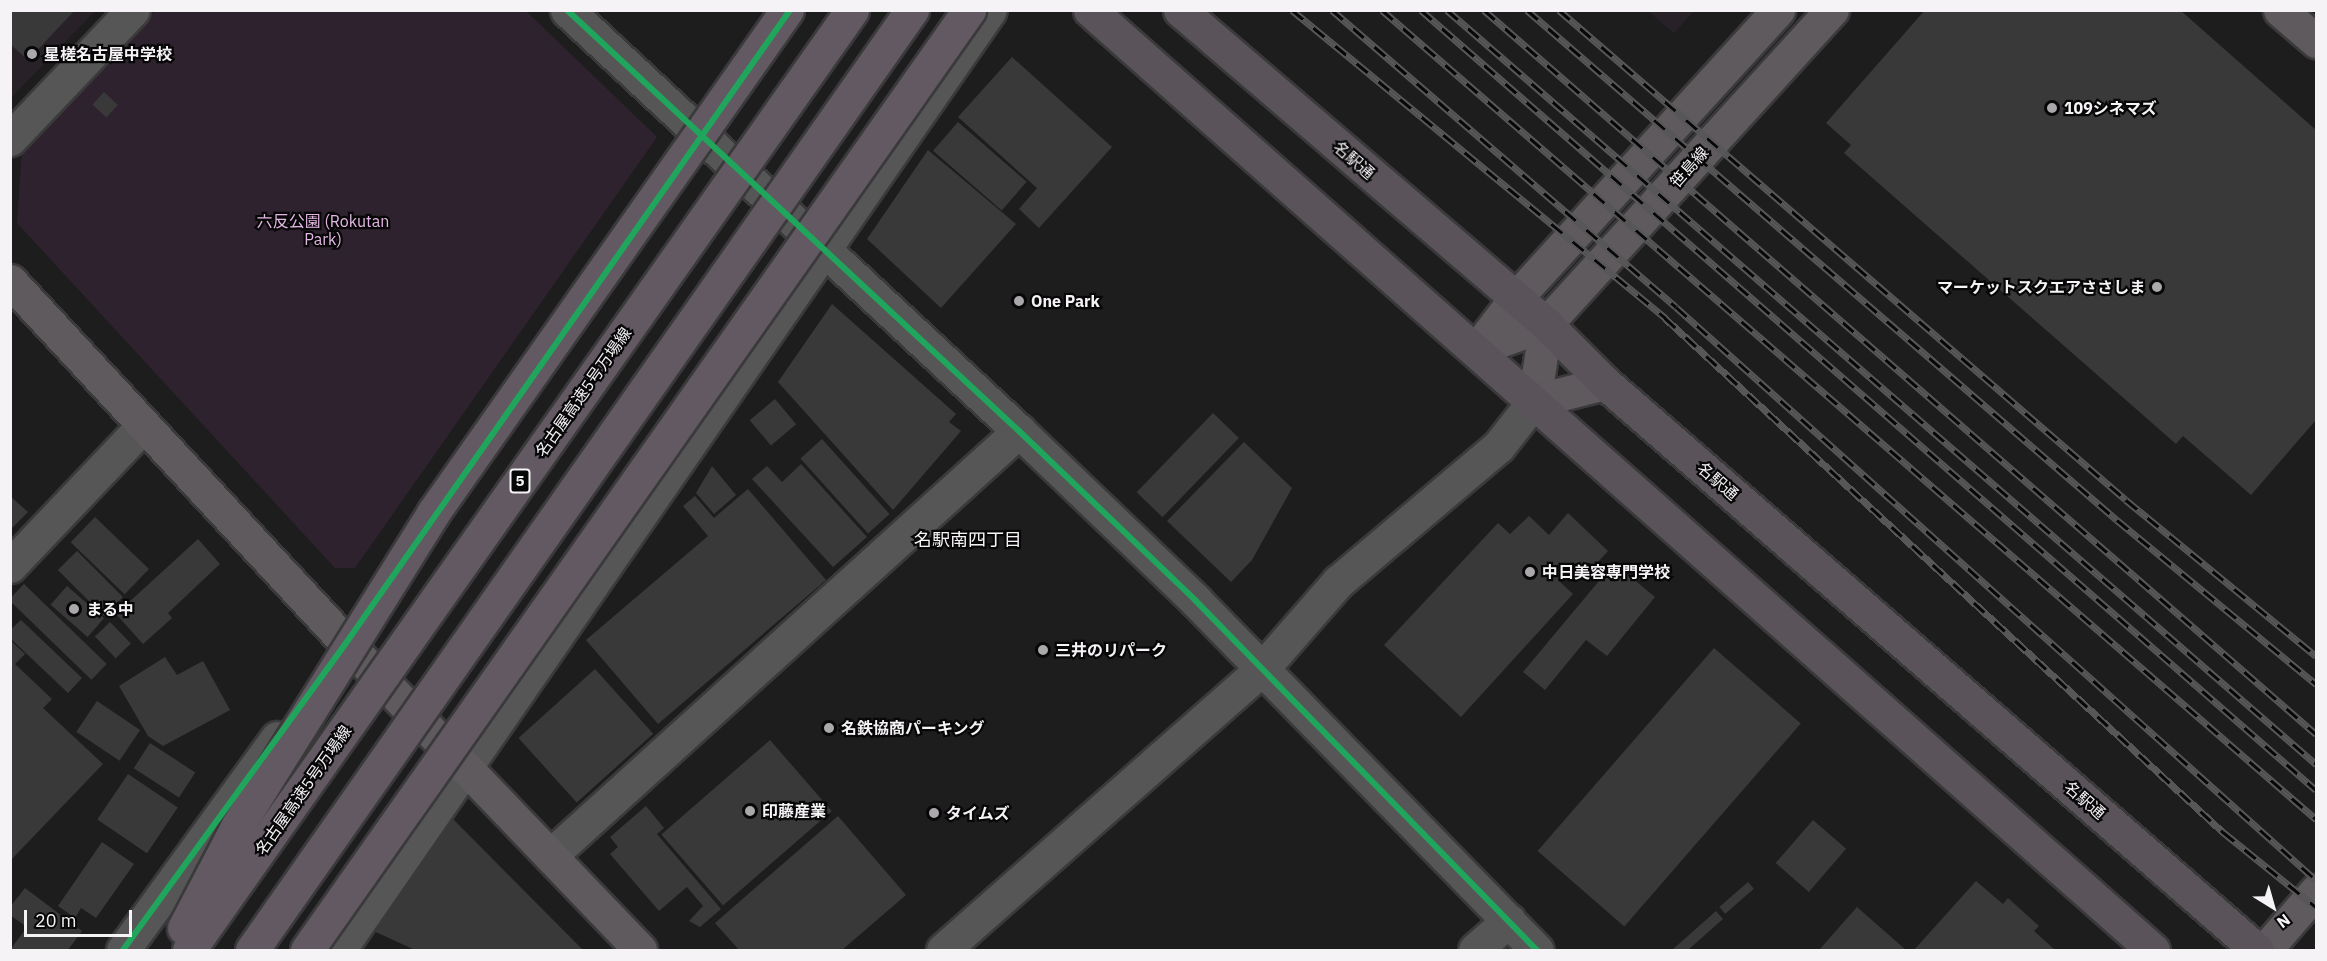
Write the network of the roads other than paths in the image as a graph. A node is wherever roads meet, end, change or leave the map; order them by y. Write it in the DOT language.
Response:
graph roads {
  1 [pos="133,10"];
  2 [pos="567,10"];
  3 [pos="789,10"];
  4 [pos="852,10"];
  5 [pos="912,10"];
  6 [pos="969,10"];
  7 [pos="990,10"];
  8 [pos="1090,10"];
  9 [pos="1180,10"];
  10 [pos="1778,10"];
  11 [pos="1832,10"];
  12 [pos="2280,10"];
  13 [pos="2316,41"];
  14 [pos="699,137"];
  15 [pos="10,139"];
  16 [pos="823,251"];
  17 [pos="10,280"];
  18 [pos="1515,299"];
  19 [pos="1546,324"];
  20 [pos="1476,349"];
  21 [pos="1605,383"];
  22 [pos="1534,401"];
  23 [pos="143,426"];
  24 [pos="1019,431"];
  25 [pos="10,566"];
  26 [pos="346,643"];
  27 [pos="1262,669"];
  28 [pos="466,767"];
  29 [pos="551,855"];
  30 [pos="2316,891"];
  31 [pos="1509,920"];
  32 [pos="123,951"];
  33 [pos="172,951"];
  34 [pos="189,951"];
  35 [pos="252,951"];
  36 [pos="307,951"];
  37 [pos="339,951"];
  38 [pos="640,951"];
  39 [pos="944,951"];
  40 [pos="1475,951"];
  41 [pos="1537,951"];
  42 [pos="2153,951"];
  43 [pos="2257,951"];
  44 [pos="2265,951"];
  1 -- 15 [label="street"];
  2 -- 14 [label="street"];
  3 -- 14 [label="street"];
  3 -- 33 [label="highway, bridge"];
  4 -- 34 [label="highway, 名古屋高速5号万場線 / 5, bridge"];
  5 -- 35 [label="highway, bridge"];
  6 -- 36 [label="highway, bridge"];
  7 -- 16 [label="street"];
  8 -- 20 [label="main road"];
  9 -- 18 [label="main road, 名駅通"];
  10 -- 18 [label="street"];
  11 -- 19 [label="street, 笹島線"];
  12 -- 13 [label="street"];
  14 -- 16 [label="street"];
  14 -- 26 [label="street"];
  16 -- 24 [label="street"];
  16 -- 28 [label="street"];
  17 -- 23 [label="street"];
  18 -- 19 [label="main road, 名駅通"];
  18 -- 20 [label="street"];
  19 -- 20 [label="street"];
  19 -- 21 [label="main road, 名駅通"];
  19 -- 22 [label="street"];
  20 -- 22 [label="main road"];
  21 -- 22 [label="street"];
  21 -- 43 [label="main road, 名駅通"];
  22 -- 27 [label="street"];
  22 -- 42 [label="main road"];
  23 -- 25 [label="street"];
  23 -- 26 [label="street"];
  24 -- 27 [label="street"];
  24 -- 29 [label="street"];
  26 -- 28 [label="street"];
  26 -- 32 [label="street"];
  27 -- 31 [label="street"];
  27 -- 39 [label="street"];
  28 -- 29 [label="street"];
  28 -- 37 [label="street"];
  29 -- 38 [label="street"];
  30 -- 44 [label="street"];
  31 -- 40 [label="street"];
  31 -- 41 [label="street"];
}
